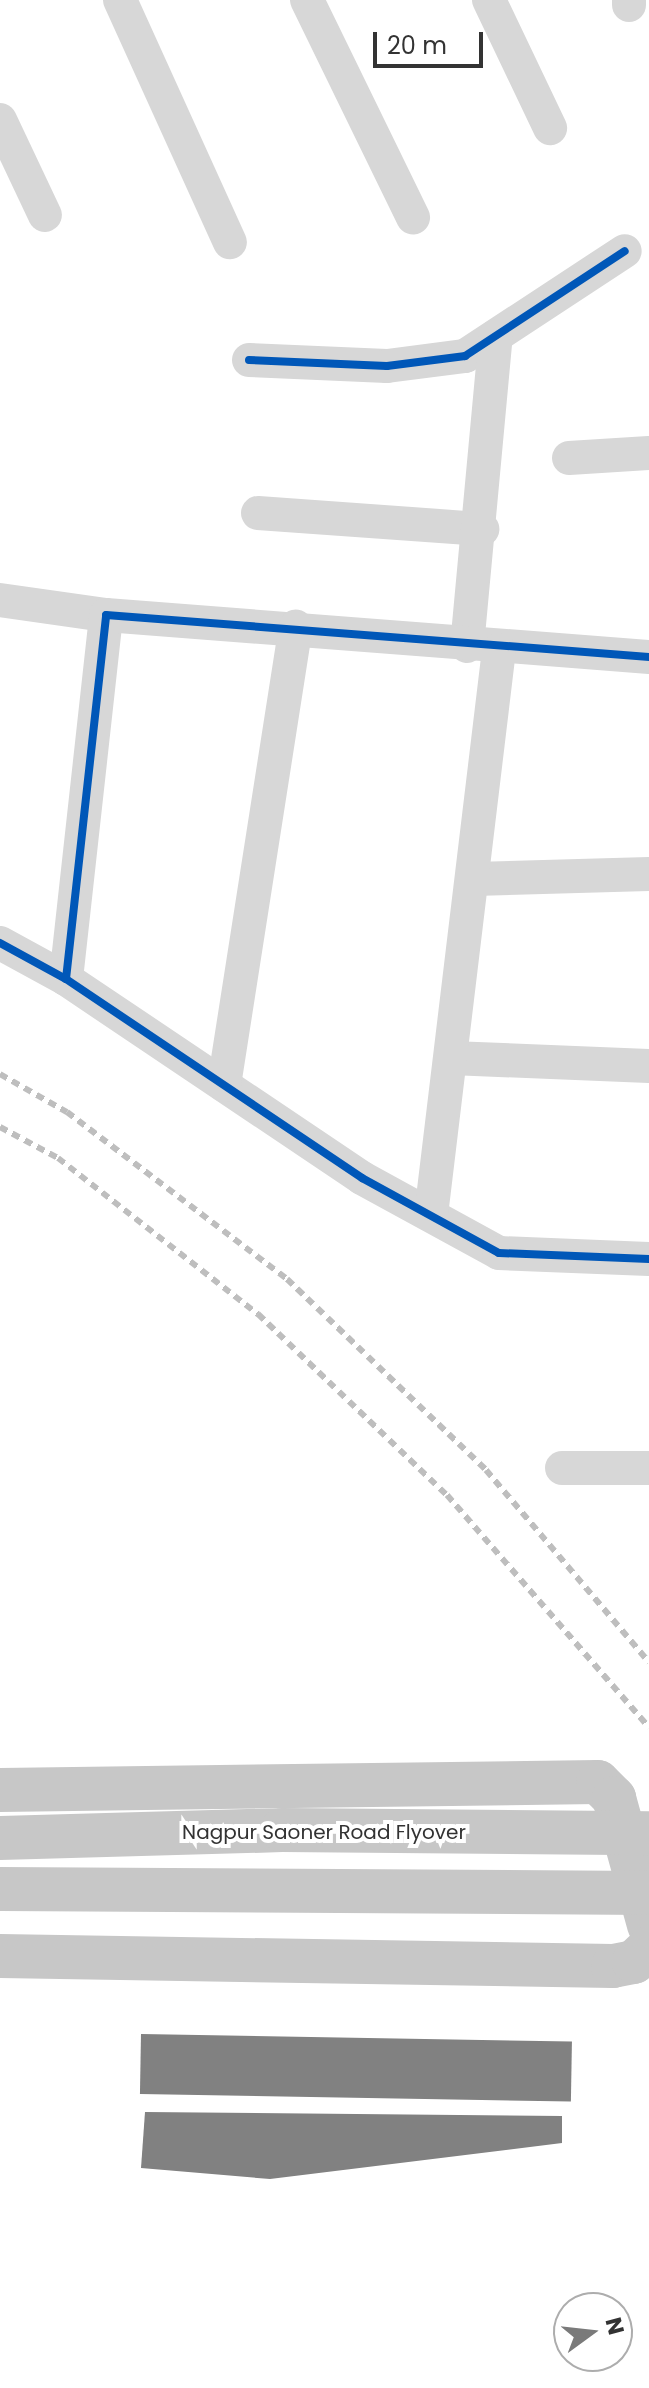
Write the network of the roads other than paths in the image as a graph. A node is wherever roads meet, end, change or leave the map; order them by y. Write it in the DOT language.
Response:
graph roads {
  1 [pos="120,0"];
  2 [pos="307,0"];
  3 [pos="489,0"];
  4 [pos="0,120"];
  5 [pos="550,128"];
  6 [pos="45,215"];
  7 [pos="413,217"];
  8 [pos="230,242"];
  9 [pos="625,251"];
  10 [pos="496,336"];
  11 [pos="249,360"];
  12 [pos="649,453"];
  13 [pos="569,458"];
  14 [pos="258,513"];
  15 [pos="482,529"];
  16 [pos="0,600"];
  17 [pos="106,615"];
  18 [pos="296,627"];
  19 [pos="483,648"];
  20 [pos="649,657"];
  21 [pos="649,874"];
  22 [pos="474,879"];
  23 [pos="0,943"];
  24 [pos="66,979"];
  25 [pos="451,1058"];
  26 [pos="649,1066"];
  27 [pos="224,1085"];
  28 [pos="431,1215"];
  29 [pos="649,1259"];
  30 [pos="562,1468"];
  31 [pos="649,1468"];
  32 [pos="0,1790"];
  33 [pos="649,1833"];
  34 [pos="0,1838"];
  35 [pos="0,1889"];
  36 [pos="649,1893"];
  37 [pos="649,1925"];
  38 [pos="649,1948"];
  39 [pos="0,1956"];
  1 -- 8 [label="street"];
  2 -- 7 [label="street"];
  3 -- 5 [label="street"];
  4 -- 6 [label="street"];
  9 -- 10 [label="street"];
  10 -- 11 [label="street"];
  10 -- 15 [label="street"];
  12 -- 13 [label="street"];
  14 -- 15 [label="street"];
  15 -- 19 [label="street"];
  16 -- 17 [label="street"];
  17 -- 18 [label="street"];
  17 -- 24 [label="street"];
  18 -- 19 [label="street"];
  18 -- 27 [label="street"];
  19 -- 20 [label="street"];
  19 -- 22 [label="street"];
  21 -- 22 [label="street"];
  22 -- 25 [label="street"];
  23 -- 24 [label="street"];
  24 -- 27 [label="street"];
  25 -- 26 [label="street"];
  25 -- 28 [label="street"];
  27 -- 28 [label="street"];
  28 -- 29 [label="street"];
  30 -- 31 [label="street"];
  32 -- 37 [label="highway"];
  33 -- 34 [label="highway, Nagpur Saoner Road Flyover, bridge"];
  35 -- 36 [label="highway, bridge"];
  38 -- 39 [label="highway"];
}
